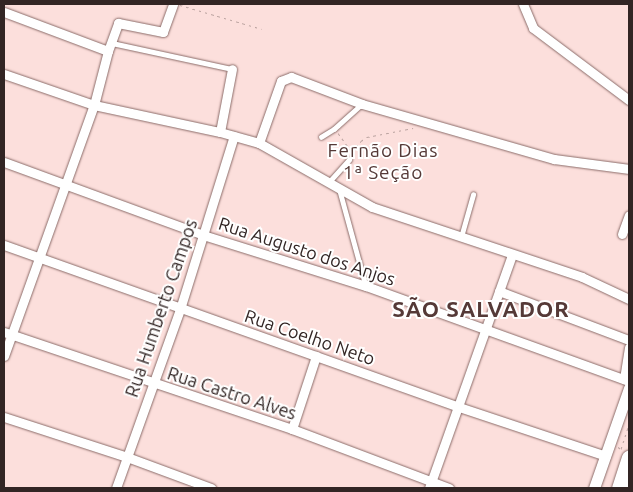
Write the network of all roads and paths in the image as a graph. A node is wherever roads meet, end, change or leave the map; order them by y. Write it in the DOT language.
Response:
graph roads {
  1 [pos="175,4"];
  2 [pos="523,4"];
  3 [pos="4,12"];
  4 [pos="262,29"];
  5 [pos="110,47"];
  6 [pos="232,69"];
  7 [pos="4,74"];
  8 [pos="629,100"];
  9 [pos="362,104"];
  10 [pos="94,105"];
  11 [pos="419,119"];
  12 [pos="334,129"];
  13 [pos="220,132"];
  14 [pos="234,136"];
  15 [pos="320,137"];
  16 [pos="259,143"];
  17 [pos="349,160"];
  18 [pos="4,162"];
  19 [pos="629,169"];
  20 [pos="64,182"];
  21 [pos="329,182"];
  22 [pos="339,187"];
  23 [pos="473,195"];
  24 [pos="629,215"];
  25 [pos="622,234"];
  26 [pos="203,235"];
  27 [pos="461,239"];
  28 [pos="4,246"];
  29 [pos="512,255"];
  30 [pos="38,258"];
  31 [pos="366,286"];
  32 [pos="499,291"];
  33 [pos="629,299"];
  34 [pos="180,309"];
  35 [pos="485,330"];
  36 [pos="8,334"];
  37 [pos="629,340"];
  38 [pos="629,347"];
  39 [pos="4,356"];
  40 [pos="316,356"];
  41 [pos="628,383"];
  42 [pos="153,384"];
  43 [pos="459,407"];
  44 [pos="4,417"];
  45 [pos="629,424"];
  46 [pos="292,429"];
  47 [pos="622,435"];
  48 [pos="606,456"];
  49 [pos="127,457"];
  50 [pos="629,458"];
  51 [pos="430,485"];
  52 [pos="116,488"];
  53 [pos="211,488"];
  54 [pos="449,488"];
  55 [pos="594,488"];
  56 [pos="619,488"];
  1 -- 4 [label="path"];
  1 -- 5 [label="street"];
  2 -- 8 [label="street"];
  3 -- 5 [label="street"];
  5 -- 6 [label="lane"];
  5 -- 10 [label="street"];
  6 -- 13 [label="street"];
  7 -- 10 [label="street"];
  9 -- 11 [label="street"];
  9 -- 12 [label="lane"];
  9 -- 16 [label="street"];
  10 -- 13 [label="street"];
  10 -- 20 [label="street"];
  11 -- 12 [label="path"];
  11 -- 19 [label="street"];
  12 -- 15 [label="lane"];
  13 -- 14 [label="street"];
  14 -- 16 [label="street"];
  14 -- 26 [label="street, Rua Humberto Campos"];
  16 -- 21 [label="street"];
  17 -- 21 [label="lane"];
  18 -- 20 [label="street, Rua Augusto dos Anjos"];
  20 -- 26 [label="street, Rua Augusto dos Anjos"];
  20 -- 30 [label="street"];
  21 -- 22 [label="street"];
  22 -- 27 [label="street"];
  22 -- 31 [label="lane"];
  23 -- 27 [label="lane"];
  24 -- 25 [label="street"];
  26 -- 31 [label="street, Rua Augusto dos Anjos"];
  26 -- 34 [label="street, Rua Humberto Campos"];
  27 -- 29 [label="street"];
  28 -- 30 [label="street, Rua Coelho Neto"];
  29 -- 32 [label="street"];
  29 -- 33 [label="street"];
  30 -- 34 [label="street, Rua Coelho Neto"];
  30 -- 36 [label="street"];
  31 -- 35 [label="street, Rua Augusto dos Anjos"];
  32 -- 35 [label="street"];
  32 -- 37 [label="street"];
  34 -- 40 [label="street, Rua Coelho Neto"];
  34 -- 42 [label="street, Rua Humberto Campos"];
  35 -- 41 [label="street, Rua Augusto dos Anjos"];
  35 -- 43 [label="street"];
  36 -- 39 [label="street"];
  36 -- 42 [label="street, Rua Castro Alves"];
  38 -- 41 [label="street"];
  40 -- 43 [label="street, Rua Coelho Neto"];
  40 -- 46 [label="street"];
  41 -- 48 [label="street"];
  42 -- 46 [label="street, Rua Castro Alves"];
  42 -- 49 [label="street, Rua Humberto Campos"];
  43 -- 48 [label="street, Rua Coelho Neto"];
  43 -- 51 [label="street"];
  44 -- 49 [label="street"];
  45 -- 47 [label="path"];
  46 -- 51 [label="street, Rua Castro Alves"];
  48 -- 55 [label="street"];
  49 -- 52 [label="street, Rua Humberto Campos"];
  49 -- 53 [label="street"];
  50 -- 56 [label="highway"];
  51 -- 54 [label="street, Rua Castro Alves"];
}
